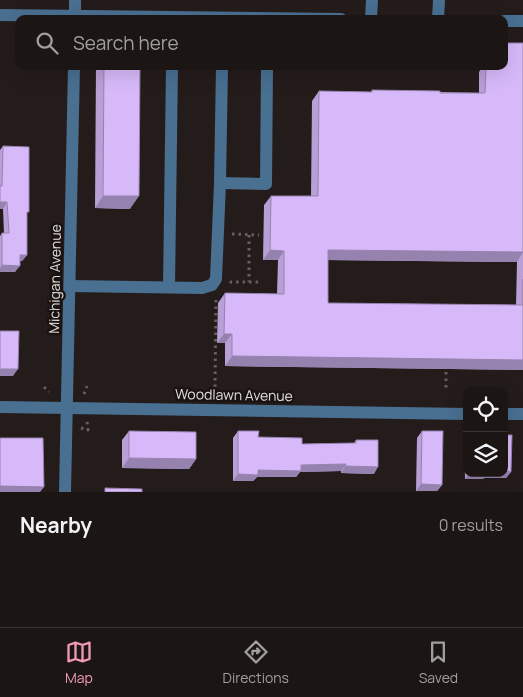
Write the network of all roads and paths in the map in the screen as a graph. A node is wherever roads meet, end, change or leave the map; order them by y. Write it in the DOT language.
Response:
graph roads {
  1 [pos="75,0"];
  2 [pos="372,0"];
  3 [pos="439,0"];
  4 [pos="0,15"];
  5 [pos="15,15"];
  6 [pos="75,15"];
  7 [pos="371,15"];
  8 [pos="438,15"];
  9 [pos="508,21"];
  10 [pos="523,21"];
  11 [pos="74,70"];
  12 [pos="172,70"];
  13 [pos="222,70"];
  14 [pos="267,70"];
  15 [pos="220,183"];
  16 [pos="231,227"];
  17 [pos="249,235"];
  18 [pos="259,235"];
  19 [pos="249,282"];
  20 [pos="262,282"];
  21 [pos="70,286"];
  22 [pos="228,286"];
  23 [pos="169,287"];
  24 [pos="220,294"];
  25 [pos="446,372"];
  26 [pos="87,386"];
  27 [pos="215,387"];
  28 [pos="44,388"];
  29 [pos="446,390"];
  30 [pos="49,392"];
  31 [pos="84,394"];
  32 [pos="0,407"];
  33 [pos="67,408"];
  34 [pos="463,414"];
  35 [pos="508,414"];
  36 [pos="523,414"];
  37 [pos="86,421"];
  38 [pos="80,428"];
  39 [pos="66,492"];
  1 -- 6 [label="street"];
  2 -- 7 [label="street"];
  3 -- 8 [label="street"];
  4 -- 5 [label="street"];
  9 -- 10 [label="street"];
  11 -- 21 [label="street, Michigan Avenue"];
  12 -- 23 [label="street"];
  13 -- 15 [label="street"];
  14 -- 15 [label="street"];
  15 -- 23 [label="street"];
  16 -- 17 [label="path"];
  17 -- 18 [label="path"];
  17 -- 19 [label="path"];
  19 -- 20 [label="path"];
  19 -- 22 [label="path"];
  21 -- 23 [label="street"];
  21 -- 33 [label="street, Michigan Avenue"];
  24 -- 27 [label="path"];
  25 -- 29 [label="path"];
  26 -- 31 [label="path"];
  28 -- 30 [label="path"];
  32 -- 33 [label="street, Woodlawn Avenue"];
  33 -- 34 [label="street, Woodlawn Avenue"];
  33 -- 39 [label="street, Michigan Avenue"];
  35 -- 36 [label="street"];
  37 -- 38 [label="path"];
}
